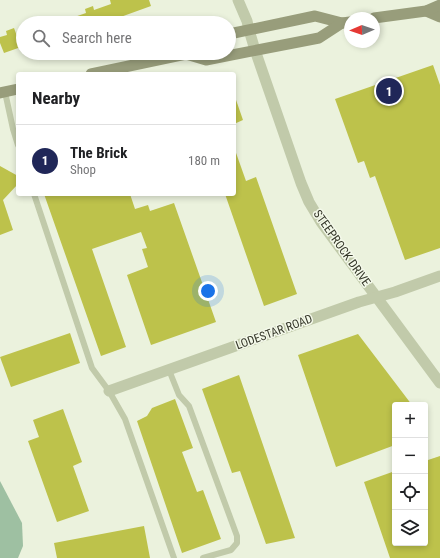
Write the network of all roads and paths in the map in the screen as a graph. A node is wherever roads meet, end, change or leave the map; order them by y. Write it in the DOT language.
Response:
graph roads {
  1 [pos="238,0"];
  2 [pos="440,5"];
  3 [pos="426,11"];
  4 [pos="380,17"];
  5 [pos="440,17"];
  6 [pos="344,22"];
  7 [pos="344,23"];
  8 [pos="249,30"];
  9 [pos="236,33"];
  10 [pos="255,50"];
  11 [pos="236,54"];
  12 [pos="158,60"];
  13 [pos="100,72"];
  14 [pos="16,89"];
  15 [pos="2,92"];
  16 [pos="16,139"];
  17 [pos="35,196"];
  18 [pos="440,276"];
  19 [pos="376,297"];
  20 [pos="169,370"];
  21 [pos="440,383"];
  22 [pos="109,392"];
  23 [pos="174,558"];
  24 [pos="203,558"];
  1 -- 8 [label="street, STEEPROCK DRIVE"];
  2 -- 3 [label="main road"];
  3 -- 4 [label="main road"];
  3 -- 5 [label="main road"];
  6 -- 8 [label="main road"];
  7 -- 10 [label="main road"];
  8 -- 9 [label="main road"];
  8 -- 10 [label="street, STEEPROCK DRIVE"];
  10 -- 11 [label="main road"];
  10 -- 19 [label="street, STEEPROCK DRIVE"];
  12 -- 13 [label="main road"];
  14 -- 15 [label="main road"];
  15 -- 16 [label="lane"];
  17 -- 22 [label="lane"];
  18 -- 19 [label="street, LODESTAR ROAD"];
  19 -- 20 [label="street, LODESTAR ROAD"];
  19 -- 21 [label="street, STEEPROCK DRIVE"];
  20 -- 22 [label="street, LODESTAR ROAD"];
  20 -- 24 [label="lane"];
  22 -- 23 [label="lane"];
}
